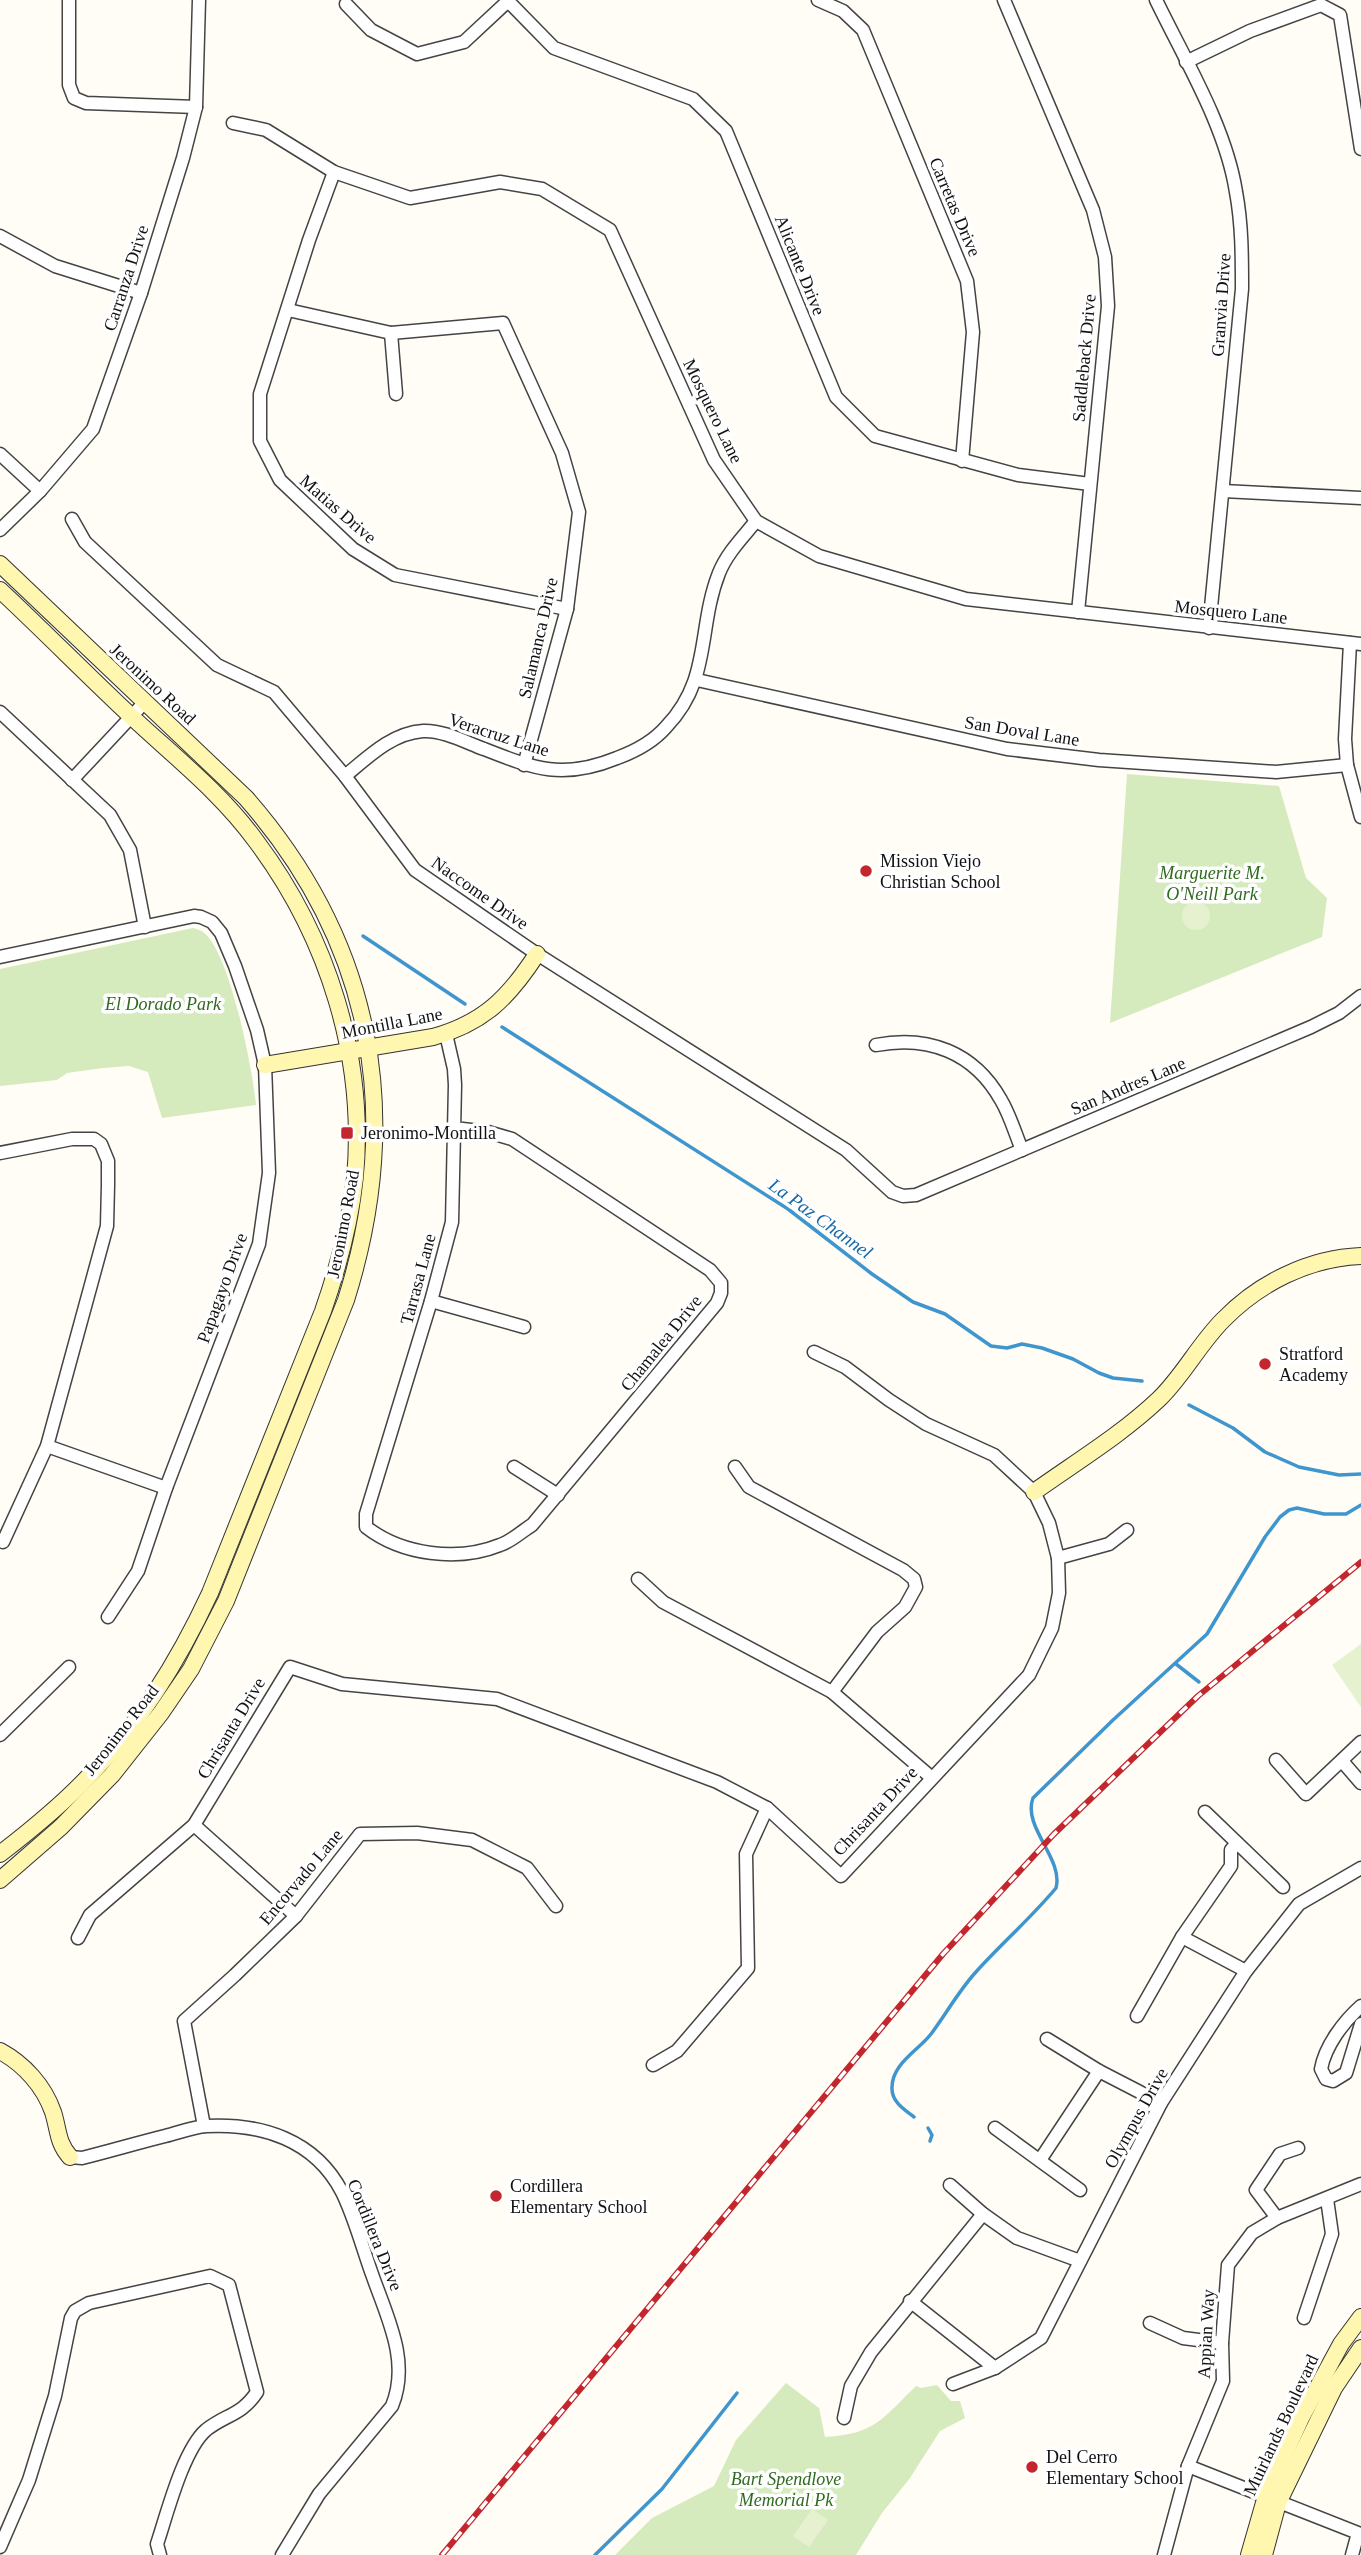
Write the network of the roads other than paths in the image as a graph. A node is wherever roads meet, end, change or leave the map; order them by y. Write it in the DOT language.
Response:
graph roads {
  1 [pos="69,0"];
  2 [pos="199,0"];
  3 [pos="818,0"];
  4 [pos="1004,0"];
  5 [pos="1156,0"];
  6 [pos="508,1"];
  7 [pos="346,4"];
  8 [pos="1186,62"];
  9 [pos="196,107"];
  10 [pos="233,123"];
  11 [pos="1361,149"];
  12 [pos="334,172"];
  13 [pos="0,236"];
  14 [pos="141,293"];
  15 [pos="288,310"];
  16 [pos="391,333"];
  17 [pos="396,394"];
  18 [pos="0,454"];
  19 [pos="962,461"];
  20 [pos="1090,484"];
  21 [pos="40,491"];
  22 [pos="1223,491"];
  23 [pos="1361,498"];
  24 [pos="72,519"];
  25 [pos="756,521"];
  26 [pos="0,530"];
  27 [pos="0,564"];
  28 [pos="0,590"];
  29 [pos="566,609"];
  30 [pos="1078,611"];
  31 [pos="1209,628"];
  32 [pos="1356,643"];
  33 [pos="697,680"];
  34 [pos="144,703"];
  35 [pos="0,712"];
  36 [pos="131,716"];
  37 [pos="524,765"];
  38 [pos="1347,765"];
  39 [pos="345,776"];
  40 [pos="72,780"];
  41 [pos="1361,817"];
  42 [pos="145,928"];
  43 [pos="537,954"];
  44 [pos="0,957"];
  45 [pos="1361,996"];
  46 [pos="446,1034"];
  47 [pos="876,1045"];
  48 [pos="369,1048"];
  49 [pos="349,1051"];
  50 [pos="265,1065"];
  51 [pos="454,1128"];
  52 [pos="1023,1150"];
  53 [pos="0,1153"];
  54 [pos="903,1196"];
  55 [pos="1361,1256"];
  56 [pos="431,1301"];
  57 [pos="524,1327"];
  58 [pos="814,1352"];
  59 [pos="47,1446"];
  60 [pos="514,1467"];
  61 [pos="736,1467"];
  62 [pos="166,1488"];
  63 [pos="1034,1492"];
  64 [pos="558,1495"];
  65 [pos="366,1527"];
  66 [pos="1127,1530"];
  67 [pos="3,1542"];
  68 [pos="1058,1558"];
  69 [pos="638,1579"];
  70 [pos="108,1617"];
  71 [pos="69,1667"];
  72 [pos="832,1692"];
  73 [pos="0,1735"];
  74 [pos="1361,1742"];
  75 [pos="1276,1760"];
  76 [pos="1342,1761"];
  77 [pos="932,1778"];
  78 [pos="1361,1783"];
  79 [pos="767,1808"];
  80 [pos="1205,1812"];
  81 [pos="194,1825"];
  82 [pos="1237,1843"];
  83 [pos="0,1854"];
  84 [pos="1252,1858"];
  85 [pos="1231,1866"];
  86 [pos="1361,1868"];
  87 [pos="0,1880"];
  88 [pos="1283,1887"];
  89 [pos="556,1906"];
  90 [pos="296,1916"];
  91 [pos="1182,1937"];
  92 [pos="78,1938"];
  93 [pos="1246,1971"];
  94 [pos="1361,2006"];
  95 [pos="1137,2016"];
  96 [pos="1361,2024"];
  97 [pos="1047,2039"];
  98 [pos="0,2051"];
  99 [pos="653,2065"];
  100 [pos="1099,2071"];
  101 [pos="1161,2103"];
  102 [pos="204,2126"];
  103 [pos="995,2128"];
  104 [pos="1298,2148"];
  105 [pos="70,2157"];
  106 [pos="1040,2160"];
  107 [pos="1361,2184"];
  108 [pos="950,2185"];
  109 [pos="1080,2190"];
  110 [pos="1327,2199"];
  111 [pos="983,2214"];
  112 [pos="1277,2218"];
  113 [pos="1080,2261"];
  114 [pos="910,2301"];
  115 [pos="1304,2318"];
  116 [pos="1361,2318"];
  117 [pos="1150,2323"];
  118 [pos="1222,2343"];
  119 [pos="1361,2347"];
  120 [pos="995,2368"];
  121 [pos="953,2384"];
  122 [pos="845,2418"];
  123 [pos="1188,2466"];
  124 [pos="1272,2500"];
  125 [pos="0,2547"];
  126 [pos="160,2555"];
  127 [pos="282,2555"];
  128 [pos="1164,2555"];
  129 [pos="1249,2555"];
  130 [pos="1264,2555"];
  131 [pos="1352,2555"];
  1 -- 9 [label="street"];
  2 -- 9 [label="street, Carranza Drive"];
  3 -- 19 [label="street, Carretas Drive"];
  4 -- 20 [label="street, Saddleback Drive"];
  5 -- 8 [label="street, Granvia Drive"];
  6 -- 7 [label="street"];
  6 -- 19 [label="street, Alicante Drive"];
  8 -- 11 [label="street"];
  8 -- 22 [label="street, Granvia Drive"];
  9 -- 14 [label="street, Carranza Drive"];
  10 -- 12 [label="street, Mosquero Lane"];
  12 -- 15 [label="street, Matias Drive"];
  12 -- 25 [label="street, Mosquero Lane"];
  13 -- 14 [label="street"];
  14 -- 21 [label="street, Carranza Drive"];
  15 -- 16 [label="street"];
  15 -- 29 [label="street, Matias Drive"];
  16 -- 17 [label="street"];
  16 -- 29 [label="street, Salamanca Drive"];
  18 -- 21 [label="street"];
  19 -- 20 [label="street, Alicante Drive"];
  20 -- 30 [label="street, Saddleback Drive"];
  21 -- 26 [label="street, Carranza Drive"];
  22 -- 23 [label="street"];
  22 -- 31 [label="street, Granvia Drive"];
  24 -- 39 [label="street, Naccome Drive"];
  25 -- 30 [label="street, Mosquero Lane"];
  25 -- 33 [label="street, Veracruz Lane"];
  27 -- 34 [label="main road, Jeronimo Road"];
  28 -- 36 [label="main road, Jeronimo Road"];
  29 -- 37 [label="street, Salamanca Drive"];
  30 -- 31 [label="street, Mosquero Lane"];
  31 -- 32 [label="street, Mosquero Lane"];
  32 -- 38 [label="street"];
  33 -- 37 [label="street, Veracruz Lane"];
  33 -- 38 [label="street, San Doval Lane"];
  34 -- 36 [label="street"];
  34 -- 48 [label="main road, Jeronimo Road"];
  35 -- 40 [label="street"];
  36 -- 40 [label="street"];
  36 -- 49 [label="main road, Jeronimo Road"];
  37 -- 39 [label="street, Veracruz Lane"];
  38 -- 41 [label="street"];
  39 -- 43 [label="street, Naccome Drive"];
  40 -- 42 [label="street"];
  42 -- 44 [label="street"];
  42 -- 50 [label="street, Papagayo Drive"];
  43 -- 46 [label="main road, Montilla Lane"];
  43 -- 54 [label="street, Naccome Drive"];
  45 -- 52 [label="street, San Andres Lane"];
  46 -- 48 [label="main road, Montilla Lane"];
  46 -- 51 [label="street, Tarrasa Lane"];
  47 -- 52 [label="street"];
  48 -- 49 [label="main road, Montilla Lane"];
  48 -- 87 [label="main road, Jeronimo Road"];
  49 -- 50 [label="main road, Montilla Lane"];
  49 -- 83 [label="main road, Jeronimo Road"];
  50 -- 62 [label="street, Papagayo Drive"];
  51 -- 56 [label="street, Tarrasa Lane"];
  51 -- 64 [label="street, Chamalea Drive"];
  52 -- 54 [label="street, San Andres Lane"];
  53 -- 59 [label="street"];
  55 -- 63 [label="main road"];
  56 -- 57 [label="street"];
  56 -- 65 [label="street, Tarrasa Lane"];
  58 -- 63 [label="street"];
  59 -- 62 [label="street"];
  59 -- 67 [label="street"];
  60 -- 64 [label="street"];
  61 -- 72 [label="street"];
  62 -- 70 [label="street, Papagayo Drive"];
  63 -- 68 [label="street, Chrisanta Drive"];
  64 -- 65 [label="street, Chamalea Drive"];
  66 -- 68 [label="street"];
  68 -- 77 [label="street, Chrisanta Drive"];
  69 -- 72 [label="street"];
  71 -- 73 [label="street"];
  72 -- 77 [label="street"];
  74 -- 76 [label="street"];
  75 -- 76 [label="street"];
  76 -- 78 [label="street"];
  77 -- 79 [label="street, Chrisanta Drive"];
  79 -- 81 [label="street, Chrisanta Drive"];
  79 -- 99 [label="street"];
  80 -- 82 [label="street"];
  81 -- 90 [label="street"];
  81 -- 92 [label="street, Chrisanta Drive"];
  82 -- 84 [label="street"];
  82 -- 85 [label="street"];
  84 -- 85 [label="street"];
  84 -- 88 [label="street"];
  85 -- 91 [label="street"];
  86 -- 93 [label="street, Olympus Drive"];
  89 -- 90 [label="street, Encorvado Lane"];
  90 -- 102 [label="street, Encorvado Lane"];
  91 -- 93 [label="street"];
  91 -- 95 [label="street"];
  93 -- 101 [label="street, Olympus Drive"];
  94 -- 96 [label="street"];
  97 -- 100 [label="street"];
  98 -- 105 [label="main road, Cordillera Drive"];
  100 -- 101 [label="street"];
  100 -- 106 [label="street"];
  101 -- 113 [label="street, Olympus Drive"];
  102 -- 105 [label="street, Cordillera Drive"];
  102 -- 127 [label="street, Cordillera Drive"];
  103 -- 106 [label="street"];
  104 -- 112 [label="street"];
  106 -- 109 [label="street"];
  107 -- 110 [label="street, Appian Way"];
  108 -- 111 [label="street"];
  110 -- 112 [label="street, Appian Way"];
  110 -- 115 [label="street"];
  111 -- 113 [label="street"];
  111 -- 114 [label="street"];
  112 -- 118 [label="street, Appian Way"];
  113 -- 120 [label="street, Olympus Drive"];
  114 -- 120 [label="street"];
  114 -- 122 [label="street"];
  116 -- 124 [label="main road, Muirlands Boulevard"];
  117 -- 118 [label="street"];
  118 -- 123 [label="street, Appian Way"];
  119 -- 124 [label="main road, Muirlands Boulevard"];
  120 -- 121 [label="street, Olympus Drive"];
  123 -- 124 [label="street"];
  123 -- 128 [label="street, Appian Way"];
  124 -- 129 [label="main road, Muirlands Boulevard"];
  124 -- 130 [label="main road, Muirlands Boulevard"];
  124 -- 131 [label="street"];
  125 -- 126 [label="street"];
}
